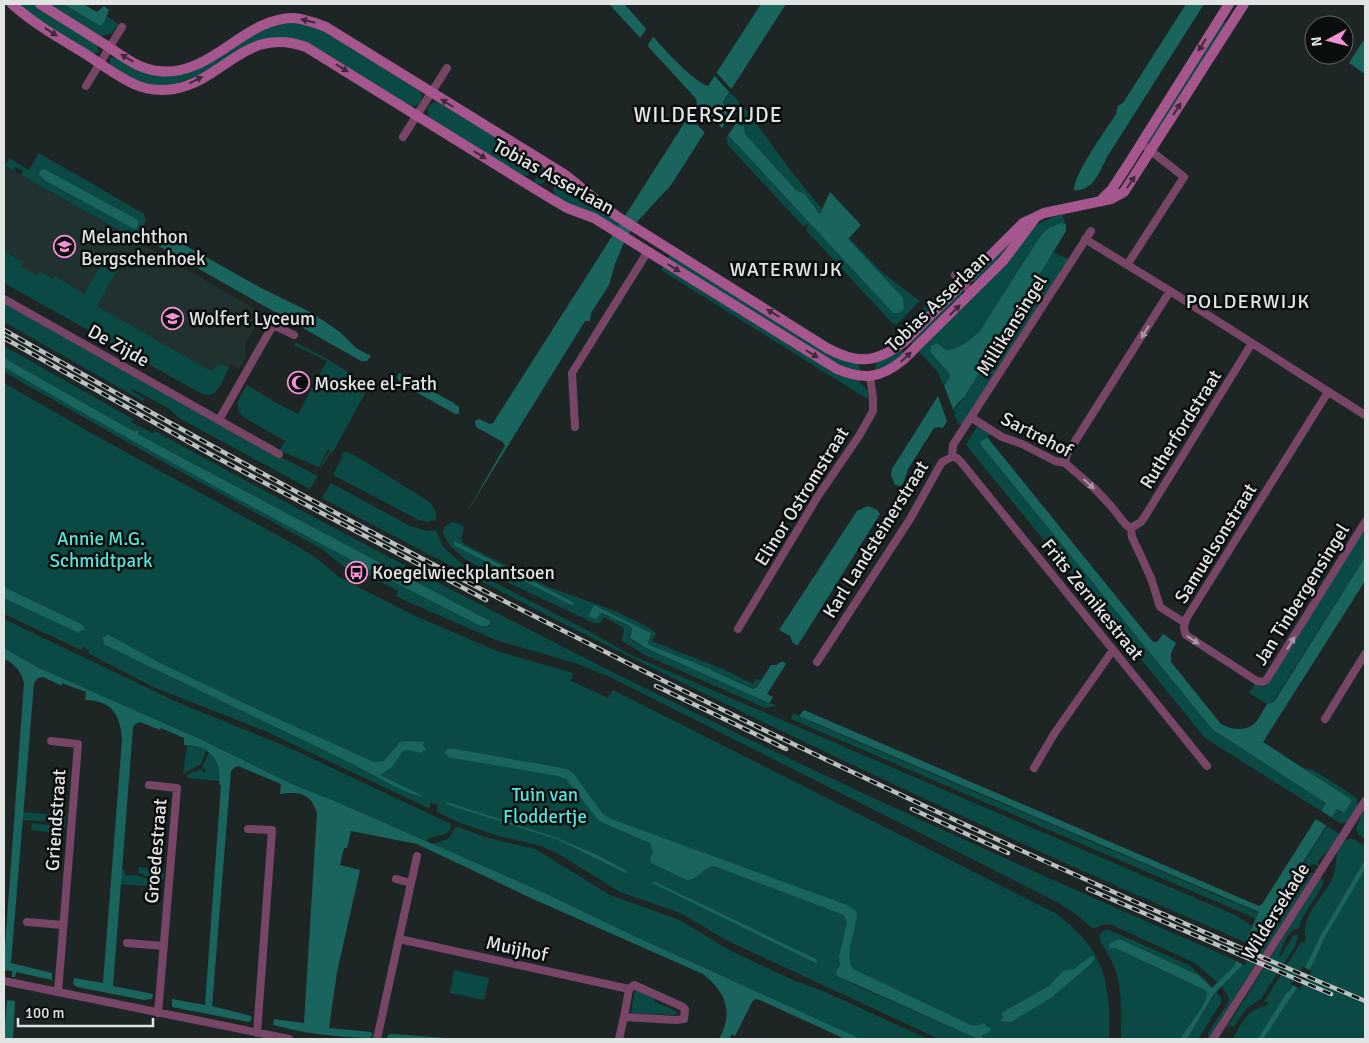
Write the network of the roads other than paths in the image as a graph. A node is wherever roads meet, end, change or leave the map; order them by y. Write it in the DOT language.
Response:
graph roads {
  1 [pos="12,4"];
  2 [pos="40,4"];
  3 [pos="1229,4"];
  4 [pos="1244,4"];
  5 [pos="122,27"];
  6 [pos="110,48"];
  7 [pos="99,63"];
  8 [pos="447,68"];
  9 [pos="86,86"];
  10 [pos="432,93"];
  11 [pos="418,115"];
  12 [pos="404,137"];
  13 [pos="1140,144"];
  14 [pos="1151,150"];
  15 [pos="1100,200"];
  16 [pos="1037,216"];
  17 [pos="1090,231"];
  18 [pos="1085,239"];
  19 [pos="648,251"];
  20 [pos="1127,265"];
  21 [pos="955,274"];
  22 [pos="963,283"];
  23 [pos="1170,291"];
  24 [pos="972,293"];
  25 [pos="4,299"];
  26 [pos="294,335"];
  27 [pos="1252,343"];
  28 [pos="870,376"];
  29 [pos="1328,392"];
  30 [pos="1365,415"];
  31 [pos="972,418"];
  32 [pos="219,420"];
  33 [pos="575,427"];
  34 [pos="960,436"];
  35 [pos="279,454"];
  36 [pos="952,456"];
  37 [pos="1065,463"];
  38 [pos="1365,522"];
  39 [pos="1131,528"];
  40 [pos="1184,623"];
  41 [pos="738,628"];
  42 [pos="1113,650"];
  43 [pos="1365,654"];
  44 [pos="816,662"];
  45 [pos="1263,682"];
  46 [pos="1325,719"];
  47 [pos="51,741"];
  48 [pos="1207,766"];
  49 [pos="1034,768"];
  50 [pos="148,785"];
  51 [pos="1365,801"];
  52 [pos="248,829"];
  53 [pos="417,856"];
  54 [pos="396,879"];
  55 [pos="411,883"];
  56 [pos="27,922"];
  57 [pos="64,925"];
  58 [pos="399,939"];
  59 [pos="128,943"];
  60 [pos="164,946"];
  61 [pos="4,981"];
  62 [pos="629,989"];
  63 [pos="58,992"];
  64 [pos="158,1013"];
  65 [pos="624,1017"];
  66 [pos="257,1033"];
  67 [pos="289,1039"];
  68 [pos="377,1039"];
  69 [pos="619,1039"];
  70 [pos="1213,1039"];
  1 -- 7 [label="street, Tobias Asserlaan, one-way"];
  2 -- 6 [label="street, Tobias Asserlaan"];
  3 -- 13 [label="street, one-way"];
  14 -- 4 [label="street, Tobias Asserlaan, one-way"];
  5 -- 6 [label="street"];
  6 -- 7 [label="street"];
  10 -- 6 [label="street, Tobias Asserlaan, one-way"];
  7 -- 9 [label="street"];
  7 -- 11 [label="street, Tobias Asserlaan, one-way"];
  8 -- 10 [label="street"];
  10 -- 11 [label="street"];
  22 -- 10 [label="street, Tobias Asserlaan, one-way"];
  11 -- 12 [label="street"];
  11 -- 19 [label="street, Tobias Asserlaan, one-way"];
  13 -- 14 [label="street"];
  13 -- 15 [label="street"];
  15 -- 14 [label="street, Tobias Asserlaan, one-way"];
  14 -- 20 [label="street"];
  15 -- 16 [label="street, Tobias Asserlaan"];
  16 -- 22 [label="street, Tobias Asserlaan"];
  16 -- 24 [label="street, Tobias Asserlaan"];
  17 -- 18 [label="street, Millikansingel"];
  18 -- 20 [label="street"];
  18 -- 31 [label="street, Millikansingel"];
  19 -- 28 [label="street, Tobias Asserlaan, one-way"];
  19 -- 33 [label="street"];
  20 -- 23 [label="street"];
  21 -- 22 [label="street"];
  22 -- 24 [label="street"];
  23 -- 27 [label="street"];
  23 -- 37 [label="street, one-way"];
  28 -- 24 [label="street, Tobias Asserlaan, one-way"];
  25 -- 32 [label="street, De Zijde"];
  26 -- 32 [label="street"];
  27 -- 29 [label="street"];
  27 -- 39 [label="street, Rutherfordstraat"];
  28 -- 41 [label="street, Elinor Ostromstraat"];
  29 -- 30 [label="street"];
  29 -- 40 [label="street, Samuelsonstraat"];
  31 -- 34 [label="street, Millikansingel"];
  31 -- 37 [label="street, Sartrehof"];
  32 -- 35 [label="street, De Zijde"];
  34 -- 36 [label="street, Karl Landsteinerstraat"];
  36 -- 42 [label="street, Frits Zernikestraat"];
  36 -- 44 [label="street, Karl Landsteinerstraat"];
  37 -- 39 [label="street, Sartrehof, one-way"];
  45 -- 38 [label="street, Jan Tinbergensingel, one-way"];
  39 -- 40 [label="street, Sartrehof"];
  40 -- 45 [label="street, Samuelsonstraat, one-way"];
  42 -- 48 [label="street, Frits Zernikestraat"];
  42 -- 49 [label="street"];
  43 -- 46 [label="street"];
  47 -- 57 [label="street, Griendstraat"];
  50 -- 60 [label="street, Groedestraat"];
  51 -- 70 [label="street, Wildersekade"];
  52 -- 66 [label="street"];
  53 -- 55 [label="street"];
  54 -- 55 [label="street"];
  55 -- 58 [label="street"];
  56 -- 57 [label="street"];
  57 -- 63 [label="street, Griendstraat"];
  58 -- 62 [label="street, Muijhof"];
  58 -- 68 [label="street"];
  59 -- 60 [label="street"];
  60 -- 64 [label="street, Groedestraat"];
  61 -- 63 [label="street"];
  62 -- 65 [label="street"];
  62 -- 65 [label="street, Muijhof"];
  63 -- 64 [label="street"];
  64 -- 66 [label="street"];
  65 -- 69 [label="street"];
  66 -- 67 [label="street"];
}
